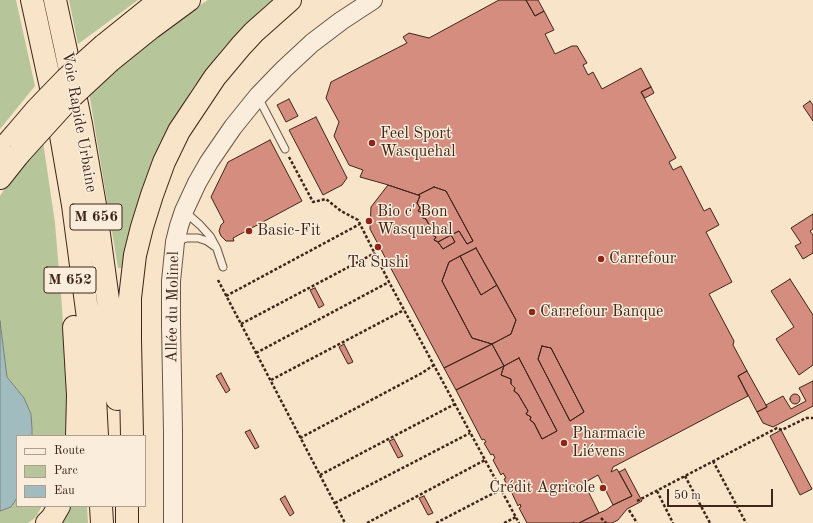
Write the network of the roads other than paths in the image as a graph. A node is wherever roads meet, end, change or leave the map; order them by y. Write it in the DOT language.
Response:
graph roads {
  1 [pos="32,0"];
  2 [pos="55,0"];
  3 [pos="160,0"];
  4 [pos="189,0"];
  5 [pos="290,0"];
  6 [pos="373,0"];
  7 [pos="107,53"];
  8 [pos="258,96"];
  9 [pos="59,124"];
  10 [pos="11,147"];
  11 [pos="285,149"];
  12 [pos="0,178"];
  13 [pos="184,211"];
  14 [pos="175,242"];
  15 [pos="217,249"];
  16 [pos="224,267"];
  17 [pos="77,435"];
  18 [pos="97,435"];
  19 [pos="121,435"];
  20 [pos="132,435"];
  21 [pos="58,507"];
  22 [pos="101,507"];
  23 [pos="127,507"];
  24 [pos="47,523"];
  25 [pos="102,523"];
  26 [pos="127,523"];
  27 [pos="173,523"];
  1 -- 9 [label="highway, Voie Rapide Urbaine / M 656"];
  2 -- 19 [label="highway, Voie Rapide Urbaine / M 656"];
  3 -- 7 [label="highway"];
  4 -- 7 [label="highway"];
  5 -- 20 [label="highway"];
  6 -- 8 [label="street, Allée du Molinel"];
  7 -- 10 [label="highway, bridge"];
  8 -- 11 [label="lane"];
  8 -- 13 [label="street, Allée du Molinel"];
  9 -- 17 [label="highway, M 652"];
  9 -- 18 [label="highway, Voie Rapide Urbaine / M 656"];
  10 -- 12 [label="highway"];
  13 -- 14 [label="street, Allée du Molinel"];
  13 -- 15 [label="lane"];
  14 -- 15 [label="lane"];
  14 -- 27 [label="street, Allée du Molinel"];
  15 -- 16 [label="lane"];
  21 -- 24 [label="highway"];
  22 -- 25 [label="highway"];
  23 -- 26 [label="highway"];
}
